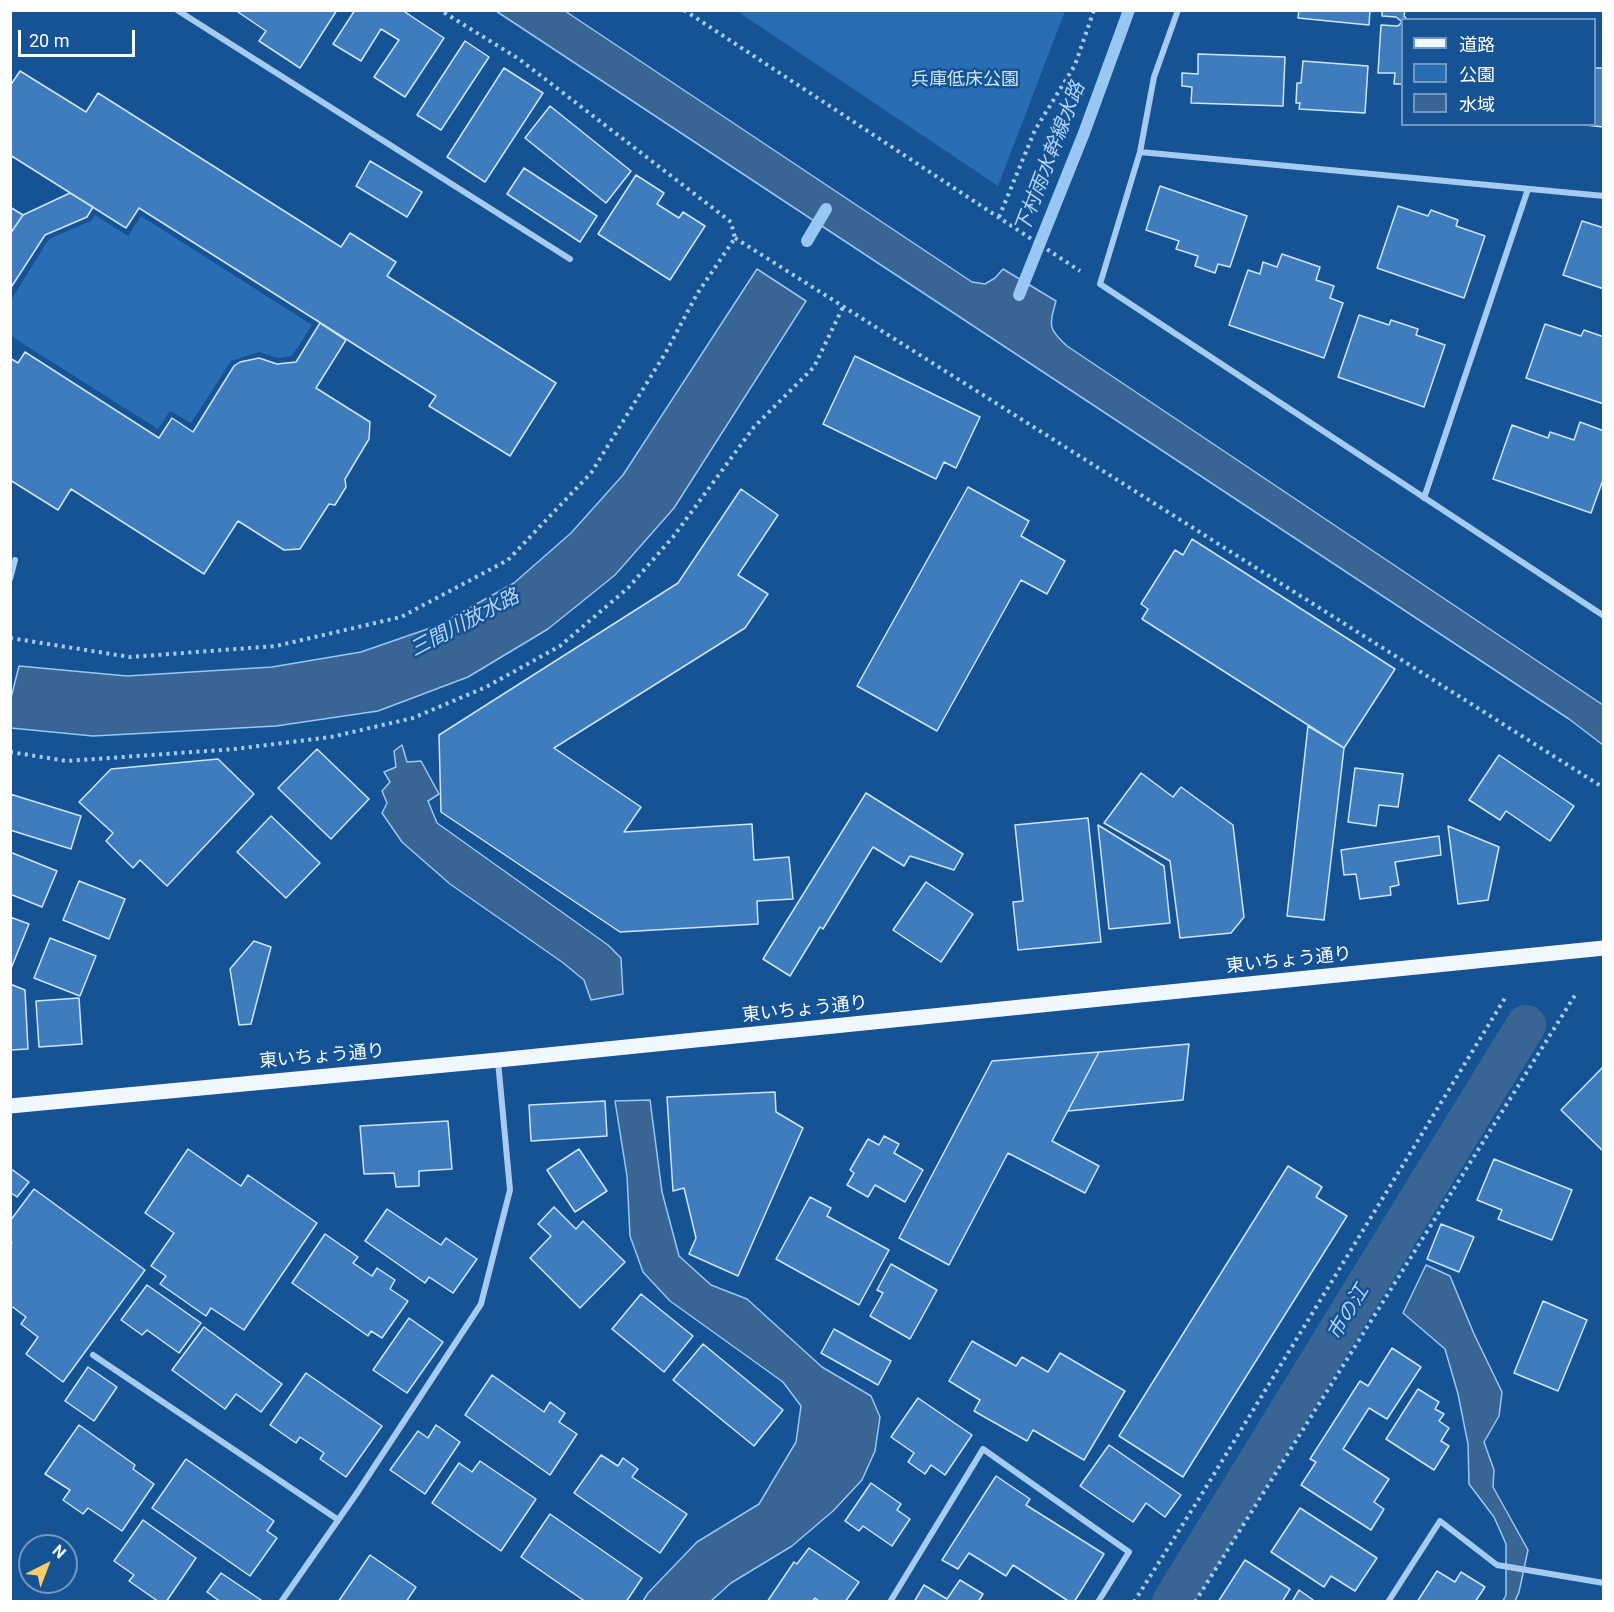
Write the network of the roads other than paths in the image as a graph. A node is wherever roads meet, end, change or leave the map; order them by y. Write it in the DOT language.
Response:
graph roads {
  1 [pos="177,10"];
  2 [pos="1178,10"];
  3 [pos="1140,152"];
  4 [pos="1528,189"];
  5 [pos="1604,196"];
  6 [pos="570,259"];
  7 [pos="1424,498"];
  8 [pos="15,560"];
  9 [pos="10,579"];
  10 [pos="1604,616"];
  11 [pos="1604,948"];
  12 [pos="498,1060"];
  13 [pos="10,1106"];
  14 [pos="93,1355"];
  15 [pos="337,1519"];
  16 [pos="1604,1583"];
  17 [pos="281,1602"];
  18 [pos="890,1602"];
  19 [pos="1098,1602"];
  20 [pos="1388,1602"];
  1 -- 6 [label="street"];
  2 -- 3 [label="street"];
  3 -- 4 [label="street"];
  3 -- 7 [label="street"];
  4 -- 5 [label="street"];
  4 -- 7 [label="street"];
  7 -- 10 [label="street"];
  8 -- 9 [label="street"];
  11 -- 12 [label="main road, 東いちょう通り"];
  12 -- 13 [label="main road, 東いちょう通り"];
  12 -- 15 [label="street"];
  14 -- 15 [label="street"];
  15 -- 17 [label="street"];
  16 -- 20 [label="street"];
  18 -- 19 [label="street"];
}
